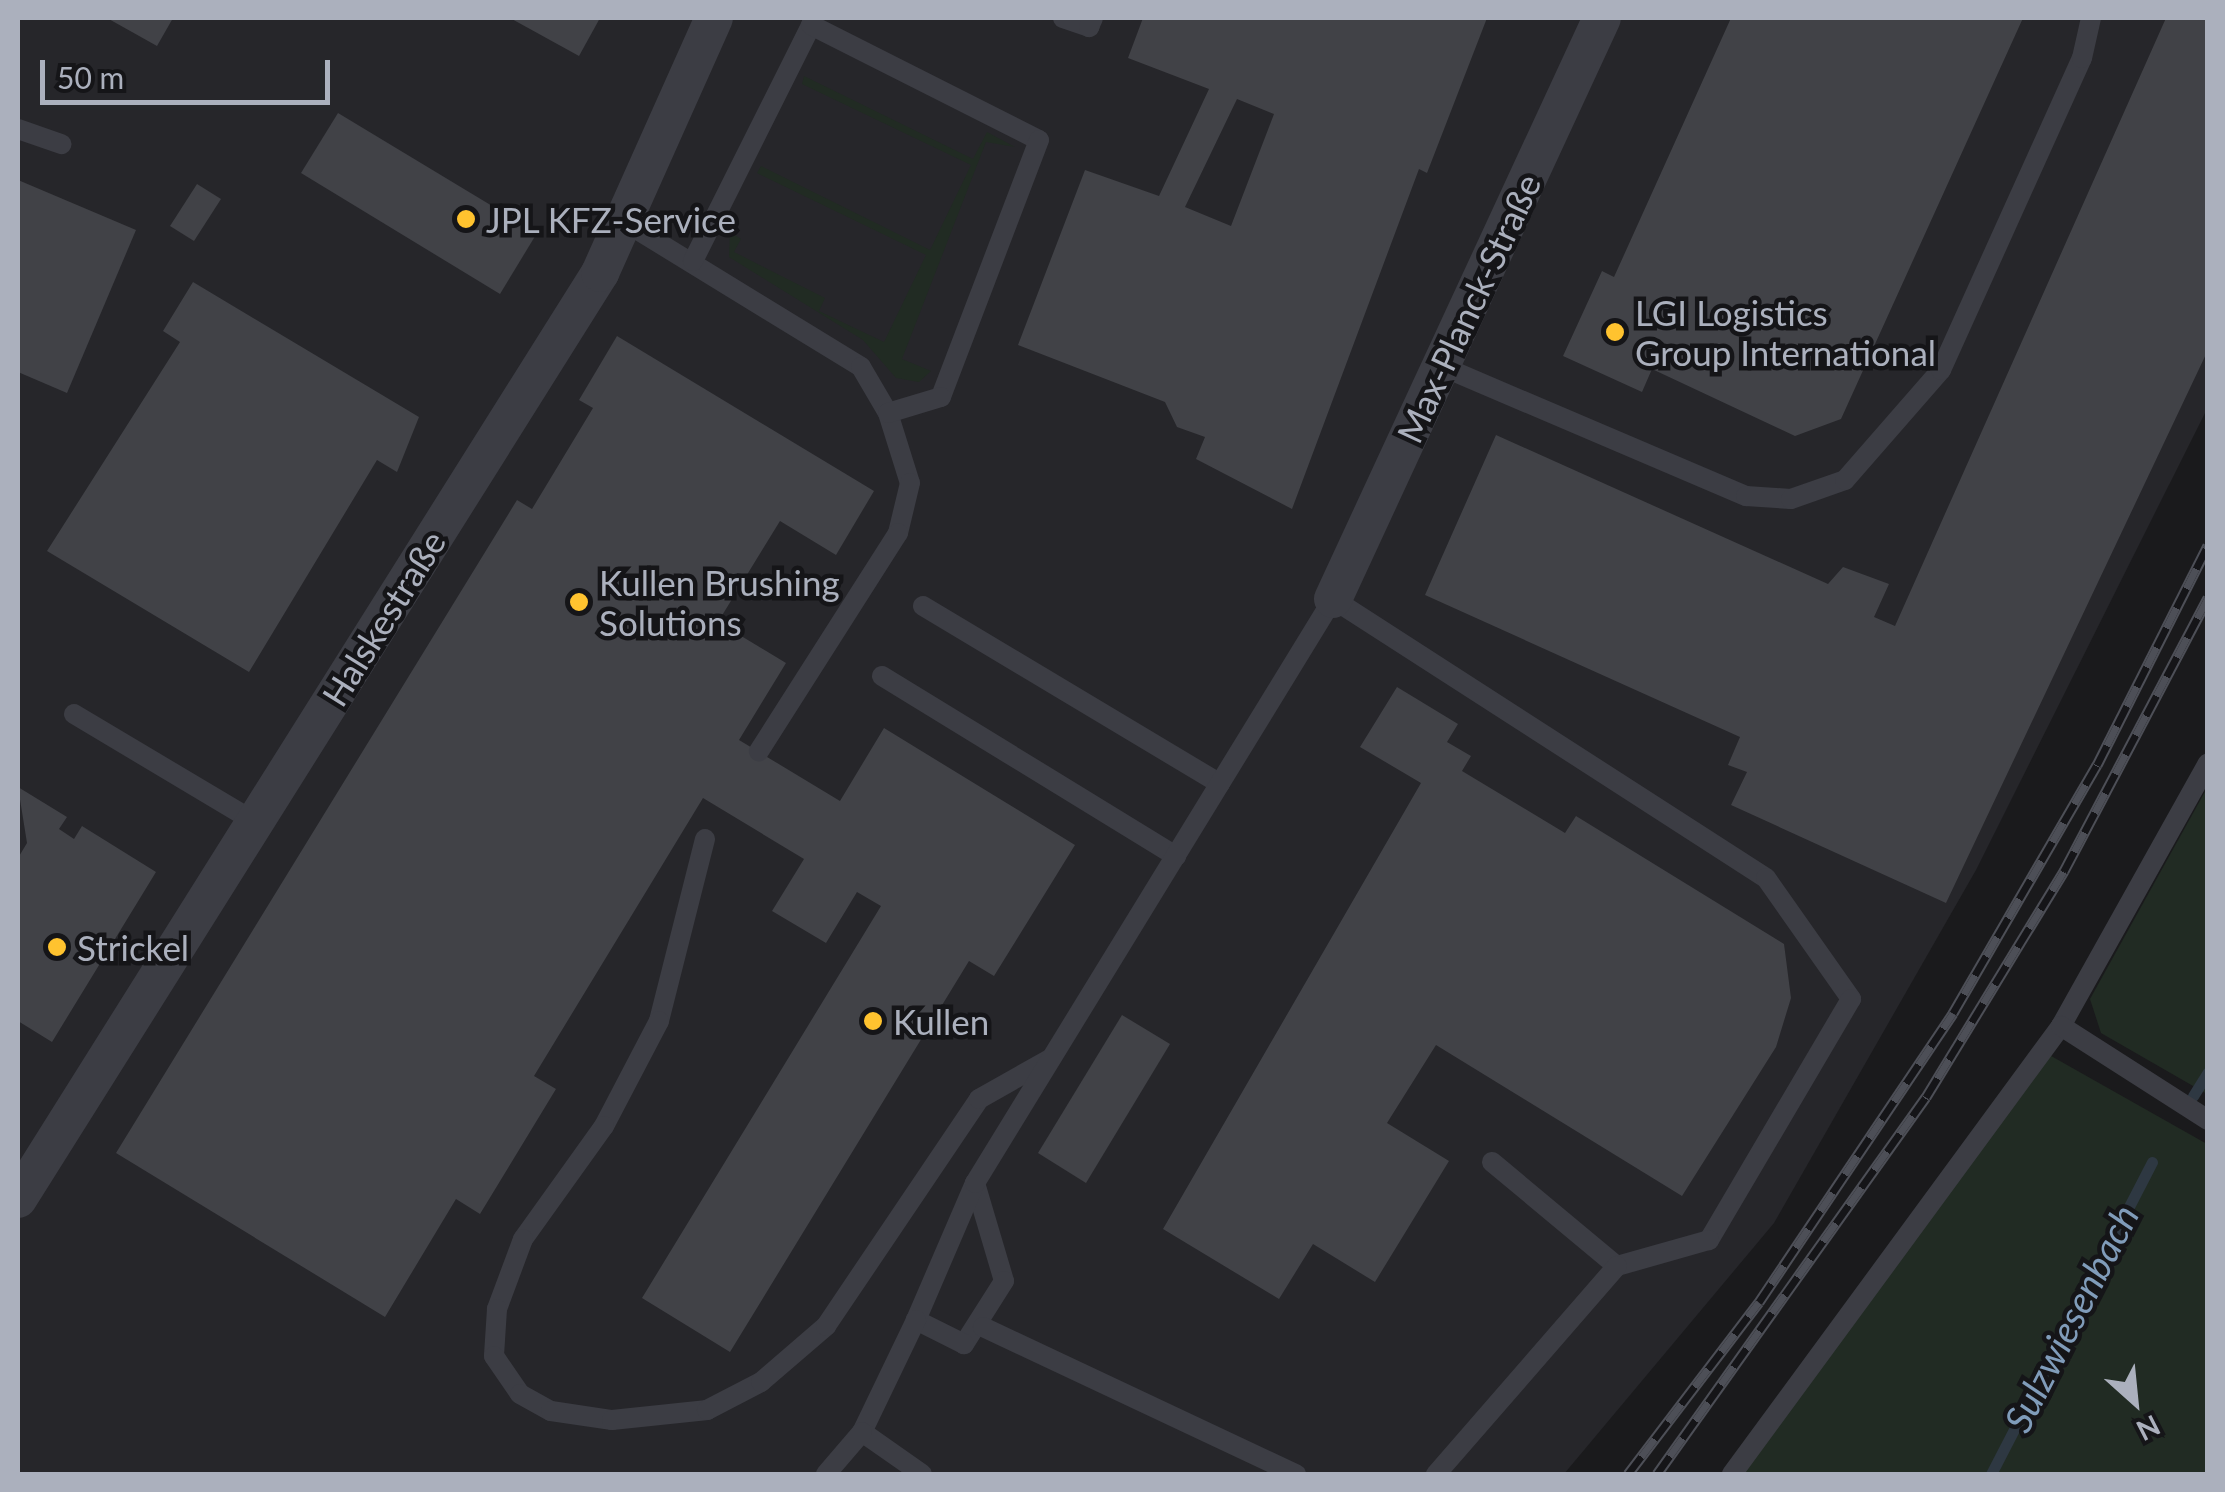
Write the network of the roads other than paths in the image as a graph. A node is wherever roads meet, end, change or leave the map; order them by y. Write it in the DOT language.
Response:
graph roads {
  1 [pos="714,18"];
  2 [pos="1063,18"];
  3 [pos="1093,18"];
  4 [pos="1602,18"];
  5 [pos="2091,18"];
  6 [pos="18,129"];
  7 [pos="61,144"];
  8 [pos="623,222"];
  9 [pos="693,262"];
  10 [pos="1442,366"];
  11 [pos="888,413"];
  12 [pos="1333,599"];
  13 [pos="923,606"];
  14 [pos="882,676"];
  15 [pos="74,714"];
  16 [pos="759,751"];
  17 [pos="2208,763"];
  18 [pos="1220,784"];
  19 [pos="255,822"];
  20 [pos="705,839"];
  21 [pos="1176,856"];
  22 [pos="2062,1026"];
  23 [pos="1048,1060"];
  24 [pos="2208,1120"];
  25 [pos="1492,1162"];
  26 [pos="974,1183"];
  27 [pos="18,1199"];
  28 [pos="1617,1266"];
  29 [pos="916,1320"];
  30 [pos="982,1327"];
  31 [pos="862,1432"];
  32 [pos="826,1474"];
  33 [pos="922,1474"];
  34 [pos="1296,1474"];
  35 [pos="1436,1474"];
  36 [pos="1732,1474"];
  1 -- 8 [label="street, Halskestraße"];
  2 -- 3 [label="lane"];
  4 -- 10 [label="street, Max-Planck-Straße"];
  5 -- 10 [label="lane"];
  6 -- 7 [label="lane"];
  8 -- 9 [label="lane"];
  8 -- 19 [label="street, Halskestraße"];
  9 -- 11 [label="lane"];
  9 -- 11 [label="lane"];
  10 -- 12 [label="street, Max-Planck-Straße"];
  11 -- 16 [label="lane"];
  12 -- 18 [label="lane"];
  12 -- 28 [label="lane"];
  13 -- 18 [label="lane"];
  14 -- 21 [label="lane"];
  15 -- 19 [label="lane"];
  17 -- 22 [label="lane"];
  18 -- 21 [label="lane"];
  19 -- 27 [label="street, Halskestraße"];
  20 -- 23 [label="lane"];
  21 -- 23 [label="lane"];
  22 -- 24 [label="lane"];
  22 -- 36 [label="lane"];
  23 -- 26 [label="lane"];
  25 -- 28 [label="lane"];
  26 -- 29 [label="lane"];
  26 -- 30 [label="lane"];
  28 -- 35 [label="lane"];
  29 -- 30 [label="lane"];
  29 -- 31 [label="lane"];
  30 -- 34 [label="lane"];
  31 -- 32 [label="lane"];
  31 -- 33 [label="lane"];
}
